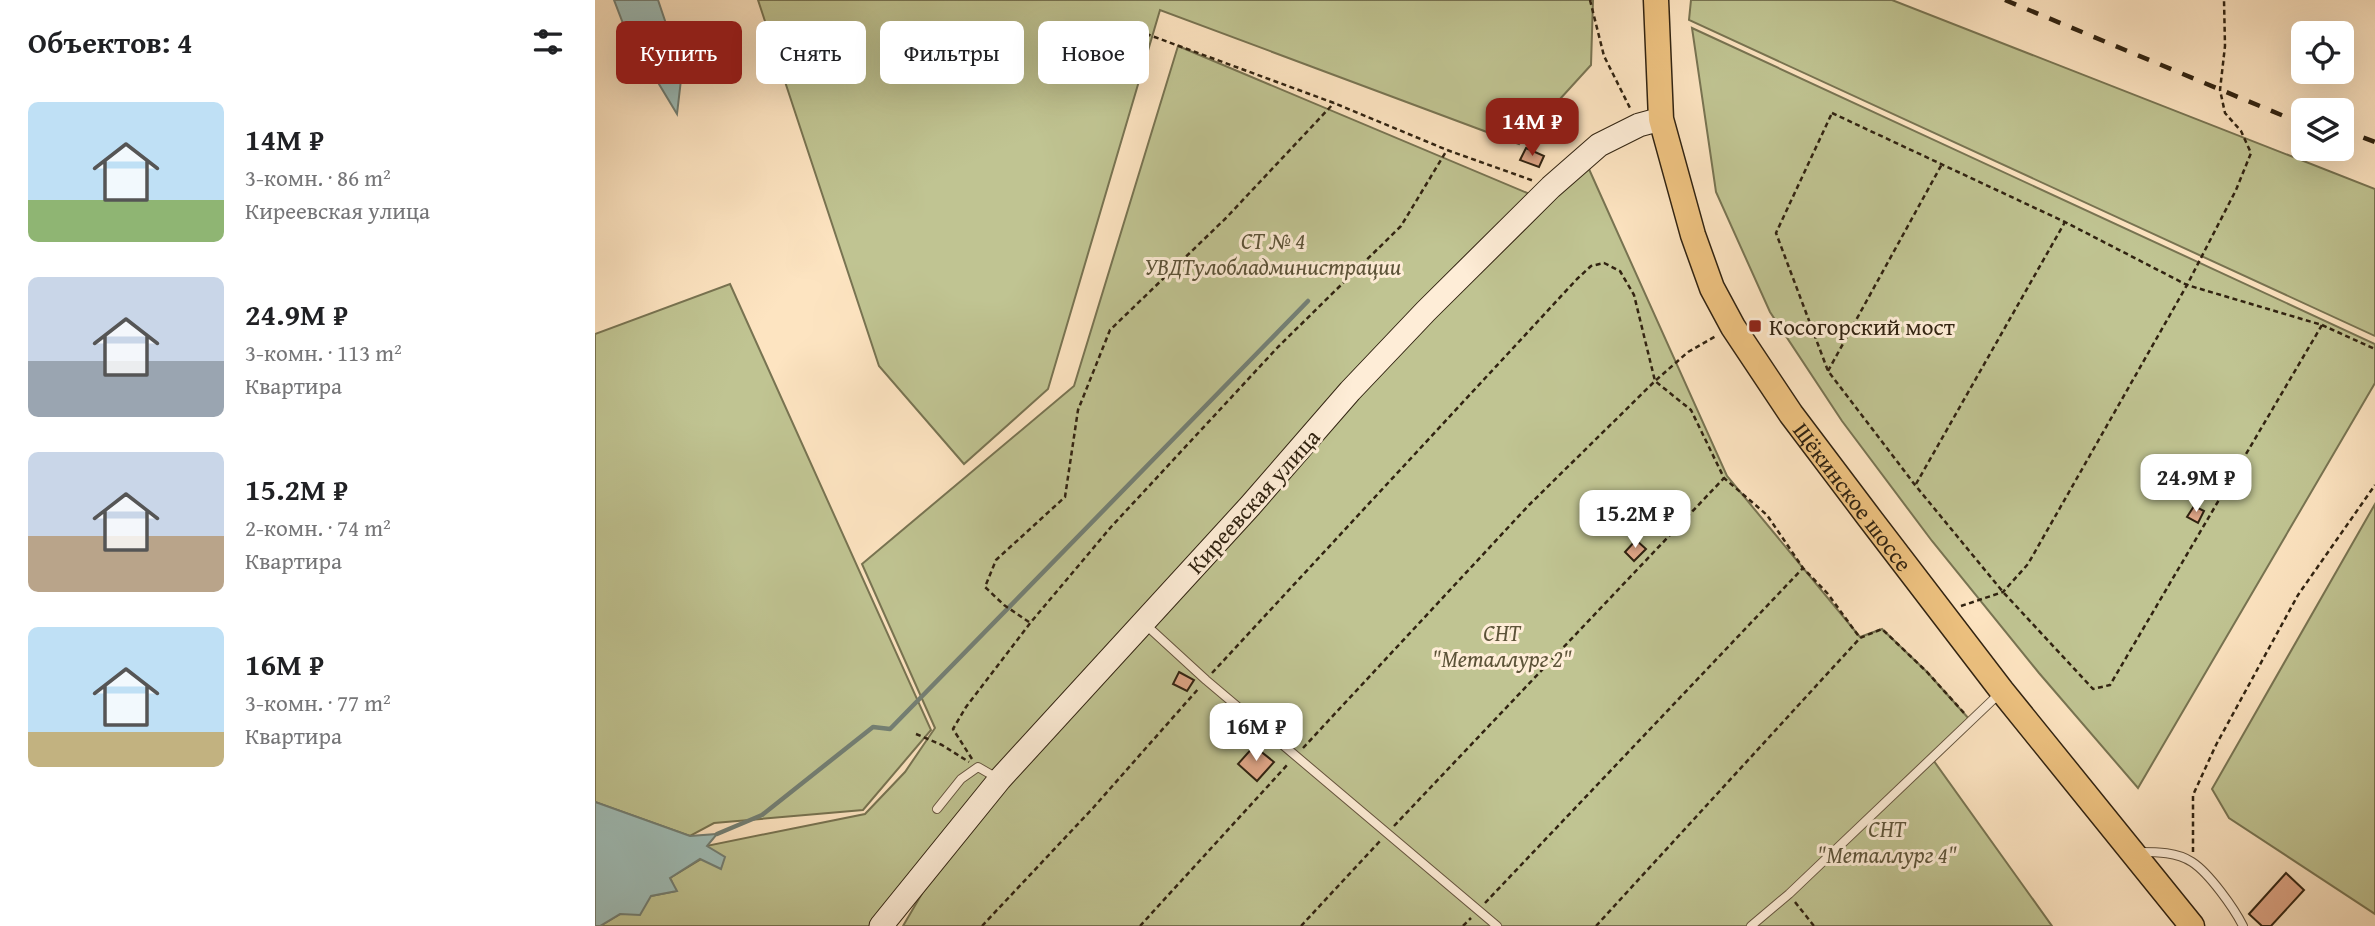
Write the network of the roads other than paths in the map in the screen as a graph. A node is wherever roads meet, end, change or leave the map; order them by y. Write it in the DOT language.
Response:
graph roads {
  1 [pos="1656,0"];
  2 [pos="1650,122"];
  3 [pos="1143,623"];
  4 [pos="2003,691"];
  5 [pos="1000,779"];
  6 [pos="937,810"];
  7 [pos="2134,852"];
  8 [pos="881,926"];
  9 [pos="1497,926"];
  10 [pos="1751,926"];
  11 [pos="2192,926"];
  12 [pos="2243,926"];
  1 -- 2 [label="main road, Щёкинское шоссе"];
  2 -- 3 [label="street, Киреевская улица"];
  2 -- 4 [label="main road, Щёкинское шоссе"];
  3 -- 5 [label="street, Киреевская улица"];
  3 -- 9 [label="lane"];
  4 -- 7 [label="main road, Щёкинское шоссе"];
  4 -- 10 [label="lane"];
  5 -- 6 [label="lane"];
  5 -- 8 [label="street, Киреевская улица"];
  7 -- 11 [label="main road, Щёкинское шоссе"];
  7 -- 12 [label="lane"];
}
